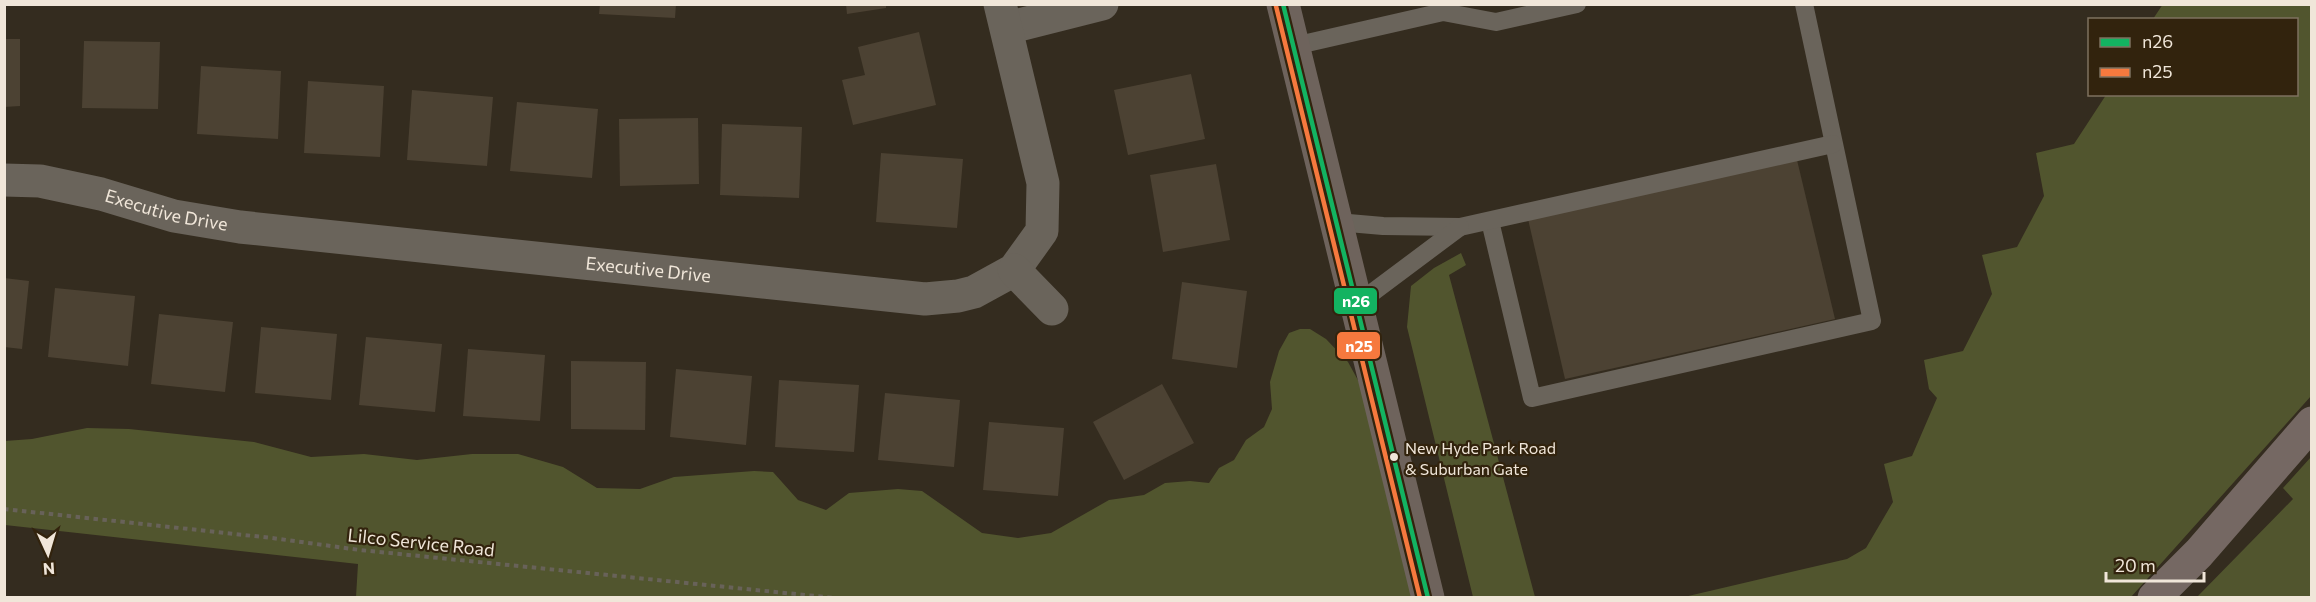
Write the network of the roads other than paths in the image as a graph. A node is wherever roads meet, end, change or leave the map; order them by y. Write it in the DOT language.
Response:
graph roads {
  1 [pos="1102,4"];
  2 [pos="1283,4"];
  3 [pos="1577,4"];
  4 [pos="1804,4"];
  5 [pos="1442,8"];
  6 [pos="1004,16"];
  7 [pos="1294,46"];
  8 [pos="1833,144"];
  9 [pos="4,180"];
  10 [pos="1490,221"];
  11 [pos="1337,222"];
  12 [pos="1461,227"];
  13 [pos="1014,270"];
  14 [pos="1357,304"];
  15 [pos="1053,309"];
  16 [pos="2312,423"];
  17 [pos="1428,597"];
  18 [pos="2154,597"];
  1 -- 6 [label="street"];
  2 -- 7 [label="main road"];
  3 -- 5 [label="lane"];
  4 -- 8 [label="lane"];
  5 -- 7 [label="lane"];
  6 -- 13 [label="street, Executive Drive"];
  7 -- 11 [label="main road"];
  8 -- 10 [label="lane"];
  8 -- 10 [label="lane"];
  9 -- 13 [label="street, Executive Drive"];
  10 -- 12 [label="lane"];
  11 -- 12 [label="lane"];
  11 -- 14 [label="main road"];
  12 -- 14 [label="lane"];
  13 -- 15 [label="street"];
  14 -- 17 [label="main road"];
  16 -- 18 [label="highway"];
}
